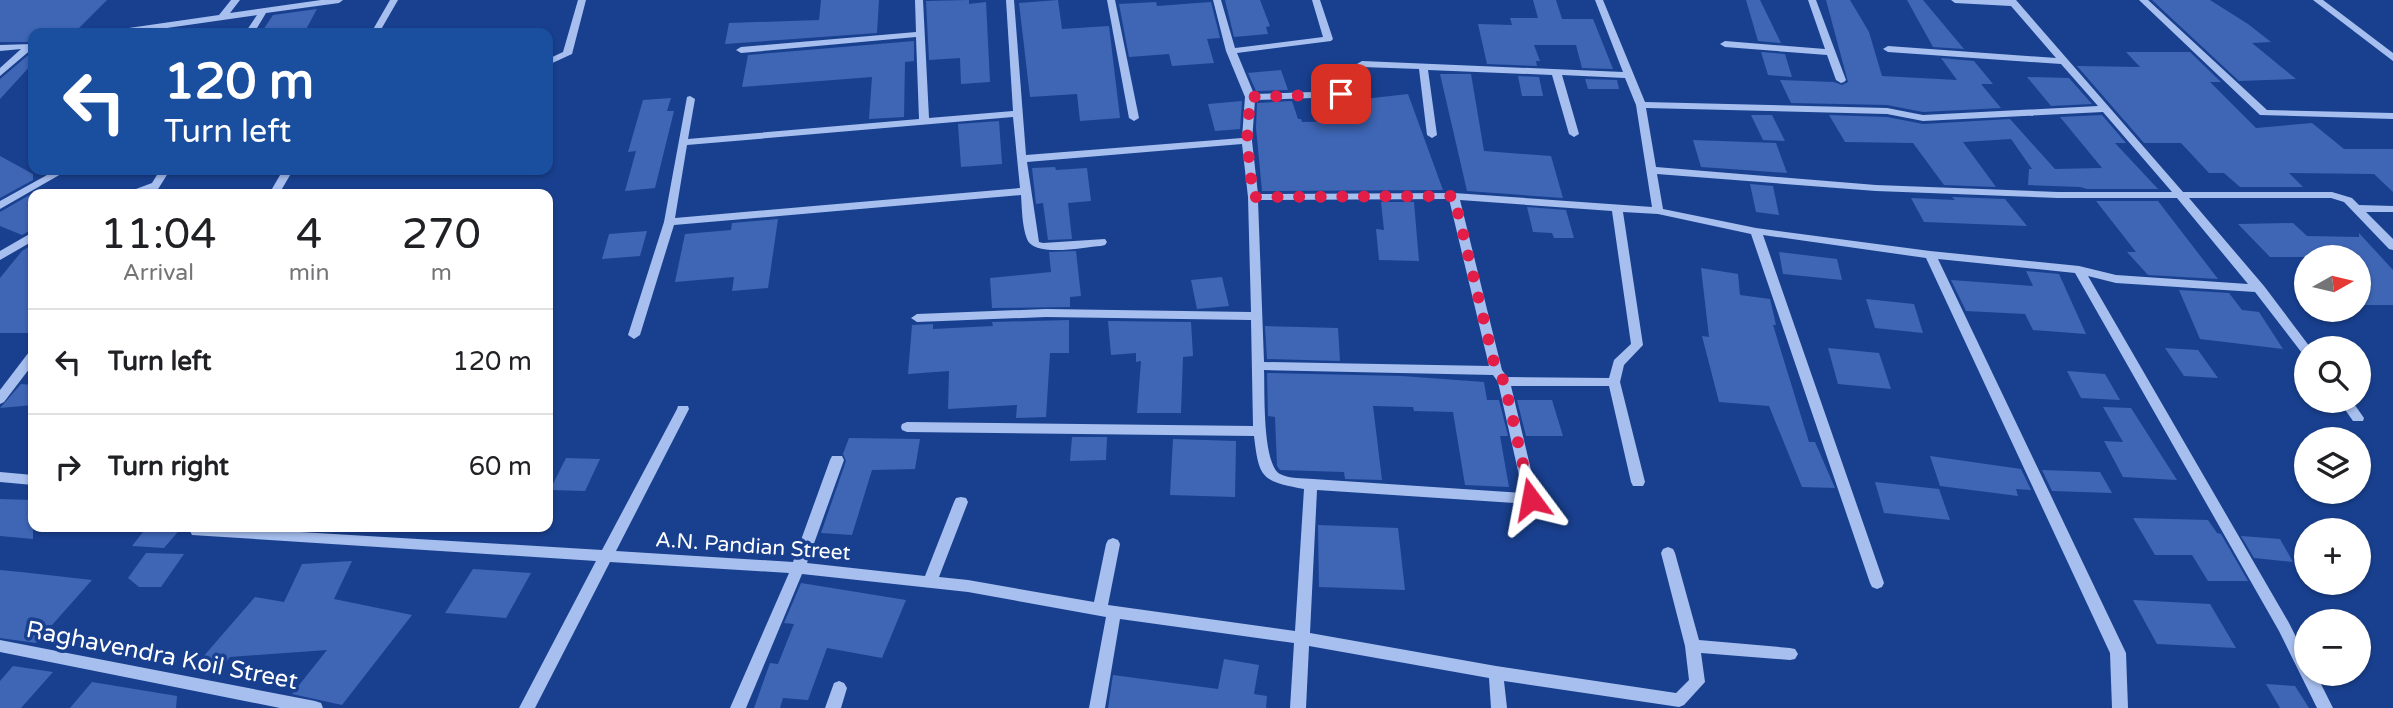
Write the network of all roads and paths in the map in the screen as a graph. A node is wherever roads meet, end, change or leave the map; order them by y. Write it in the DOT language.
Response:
graph roads {
  1 [pos="236,0"];
  2 [pos="339,0"];
  3 [pos="394,0"];
  4 [pos="582,0"];
  5 [pos="919,0"];
  6 [pos="1010,0"];
  7 [pos="1111,0"];
  8 [pos="1217,0"];
  9 [pos="1316,0"];
  10 [pos="1599,0"];
  11 [pos="1812,0"];
  12 [pos="1955,0"];
  13 [pos="2143,0"];
  14 [pos="2317,0"];
  15 [pos="2013,1"];
  16 [pos="264,10"];
  17 [pos="222,17"];
  18 [pos="148,28"];
  19 [pos="253,28"];
  20 [pos="378,28"];
  21 [pos="920,34"];
  22 [pos="1725,44"];
  23 [pos="28,46"];
  24 [pos="0,48"];
  25 [pos="1888,49"];
  26 [pos="28,50"];
  27 [pos="741,50"];
  28 [pos="1231,51"];
  29 [pos="1831,52"];
  30 [pos="567,54"];
  31 [pos="2391,55"];
  32 [pos="553,60"];
  33 [pos="2063,61"];
  34 [pos="1362,64"];
  35 [pos="1423,67"];
  36 [pos="1556,72"];
  37 [pos="0,74"];
  38 [pos="1630,75"];
  39 [pos="1841,80"];
  40 [pos="1341,94"];
  41 [pos="1250,97"];
  42 [pos="690,99"];
  43 [pos="1641,105"];
  44 [pos="2106,109"];
  45 [pos="1019,113"];
  46 [pos="2393,116"];
  47 [pos="1134,118"];
  48 [pos="924,120"];
  49 [pos="1574,134"];
  50 [pos="1432,135"];
  51 [pos="1247,141"];
  52 [pos="685,142"];
  53 [pos="1021,159"];
  54 [pos="1651,170"];
  55 [pos="55,175"];
  56 [pos="30,189"];
  57 [pos="28,190"];
  58 [pos="1025,191"];
  59 [pos="2182,194"];
  60 [pos="1454,196"];
  61 [pos="1253,197"];
  62 [pos="0,206"];
  63 [pos="1618,208"];
  64 [pos="2357,208"];
  65 [pos="2393,209"];
  66 [pos="1658,211"];
  67 [pos="668,222"];
  68 [pos="1756,231"];
  69 [pos="28,239"];
  70 [pos="1101,242"];
  71 [pos="2393,246"];
  72 [pos="0,256"];
  73 [pos="1930,256"];
  74 [pos="2079,270"];
  75 [pos="2260,289"];
  76 [pos="1256,316"];
  77 [pos="917,318"];
  78 [pos="634,335"];
  79 [pos="2295,336"];
  80 [pos="28,362"];
  81 [pos="1258,366"];
  82 [pos="1500,376"];
  83 [pos="1614,382"];
  84 [pos="0,399"];
  85 [pos="683,409"];
  86 [pos="2354,413"];
  87 [pos="2358,418"];
  88 [pos="907,427"];
  89 [pos="1260,431"];
  90 [pos="837,460"];
  91 [pos="0,477"];
  92 [pos="28,480"];
  93 [pos="1638,482"];
  94 [pos="1297,483"];
  95 [pos="961,502"];
  96 [pos="245,532"];
  97 [pos="1113,544"];
  98 [pos="1668,553"];
  99 [pos="606,556"];
  100 [pos="798,568"];
  101 [pos="930,582"];
  102 [pos="1877,583"];
  103 [pos="1107,611"];
  104 [pos="1302,638"];
  105 [pos="0,646"];
  106 [pos="1693,646"];
  107 [pos="2294,647"];
  108 [pos="1790,654"];
  109 [pos="1496,673"];
  110 [pos="2314,686"];
  111 [pos="839,688"];
  112 [pos="315,708"];
  113 [pos="527,708"];
  114 [pos="738,708"];
  115 [pos="833,708"];
  116 [pos="1097,708"];
  117 [pos="1298,708"];
  118 [pos="1499,708"];
  119 [pos="2120,708"];
  120 [pos="2325,708"];
  1 -- 17 [label="street"];
  2 -- 16 [label="street"];
  3 -- 20 [label="street"];
  4 -- 30 [label="street"];
  5 -- 21 [label="street"];
  6 -- 45 [label="street"];
  7 -- 47 [label="street"];
  8 -- 28 [label="street"];
  9 -- 28 [label="street"];
  10 -- 38 [label="street"];
  11 -- 29 [label="street"];
  12 -- 15 [label="street"];
  13 -- 46 [label="street"];
  14 -- 31 [label="street"];
  15 -- 33 [label="street"];
  16 -- 17 [label="street"];
  16 -- 19 [label="street"];
  17 -- 18 [label="street"];
  21 -- 27 [label="street"];
  21 -- 48 [label="street"];
  22 -- 29 [label="street"];
  23 -- 24 [label="street"];
  25 -- 33 [label="street"];
  26 -- 37 [label="street"];
  28 -- 41 [label="street"];
  29 -- 39 [label="street"];
  30 -- 32 [label="street"];
  33 -- 44 [label="street"];
  34 -- 35 [label="street"];
  35 -- 36 [label="street"];
  35 -- 50 [label="street"];
  36 -- 38 [label="street"];
  36 -- 49 [label="street"];
  38 -- 43 [label="street"];
  40 -- 41 [label="street"];
  41 -- 51 [label="street"];
  42 -- 52 [label="street"];
  43 -- 44 [label="street"];
  43 -- 54 [label="street"];
  44 -- 59 [label="street"];
  45 -- 48 [label="street"];
  45 -- 53 [label="street"];
  48 -- 52 [label="street"];
  51 -- 53 [label="street"];
  51 -- 61 [label="street"];
  52 -- 67 [label="street"];
  53 -- 58 [label="street"];
  54 -- 59 [label="street"];
  54 -- 66 [label="street"];
  55 -- 56 [label="street"];
  57 -- 62 [label="street"];
  58 -- 67 [label="street"];
  58 -- 70 [label="street"];
  59 -- 64 [label="street"];
  59 -- 75 [label="street"];
  60 -- 61 [label="street"];
  60 -- 63 [label="street"];
  60 -- 82 [label="street"];
  61 -- 76 [label="street"];
  63 -- 66 [label="street"];
  63 -- 83 [label="street"];
  64 -- 65 [label="street"];
  64 -- 71 [label="street"];
  66 -- 68 [label="street"];
  67 -- 78 [label="street"];
  68 -- 73 [label="street"];
  68 -- 102 [label="street"];
  69 -- 72 [label="street"];
  73 -- 74 [label="street"];
  73 -- 119 [label="street"];
  74 -- 75 [label="street"];
  74 -- 107 [label="street"];
  75 -- 79 [label="street"];
  76 -- 77 [label="street"];
  76 -- 81 [label="street"];
  80 -- 84 [label="street"];
  81 -- 82 [label="street"];
  81 -- 89 [label="street"];
  82 -- 83 [label="street"];
  82 -- 94 [label="street"];
  83 -- 93 [label="street"];
  85 -- 99 [label="street"];
  86 -- 87 [label="street"];
  88 -- 89 [label="street"];
  89 -- 94 [label="street"];
  90 -- 100 [label="street"];
  91 -- 92 [label="street"];
  94 -- 104 [label="street"];
  95 -- 101 [label="street"];
  96 -- 99 [label="street, A.N. Pandian Street"];
  97 -- 103 [label="street"];
  98 -- 106 [label="street"];
  99 -- 100 [label="street, A.N. Pandian Street"];
  99 -- 113 [label="street"];
  100 -- 101 [label="street, A.N. Pandian Street"];
  100 -- 114 [label="street"];
  101 -- 103 [label="street, A.N. Pandian Street"];
  103 -- 104 [label="street, A.N. Pandian Street"];
  103 -- 116 [label="street"];
  104 -- 109 [label="street, A.N. Pandian Street"];
  104 -- 117 [label="street"];
  105 -- 112 [label="street, Raghavendra Koil Street"];
  106 -- 108 [label="street"];
  106 -- 109 [label="street, A.N. Pandian Street"];
  109 -- 118 [label="street"];
  110 -- 120 [label="street"];
  111 -- 115 [label="street"];
}
